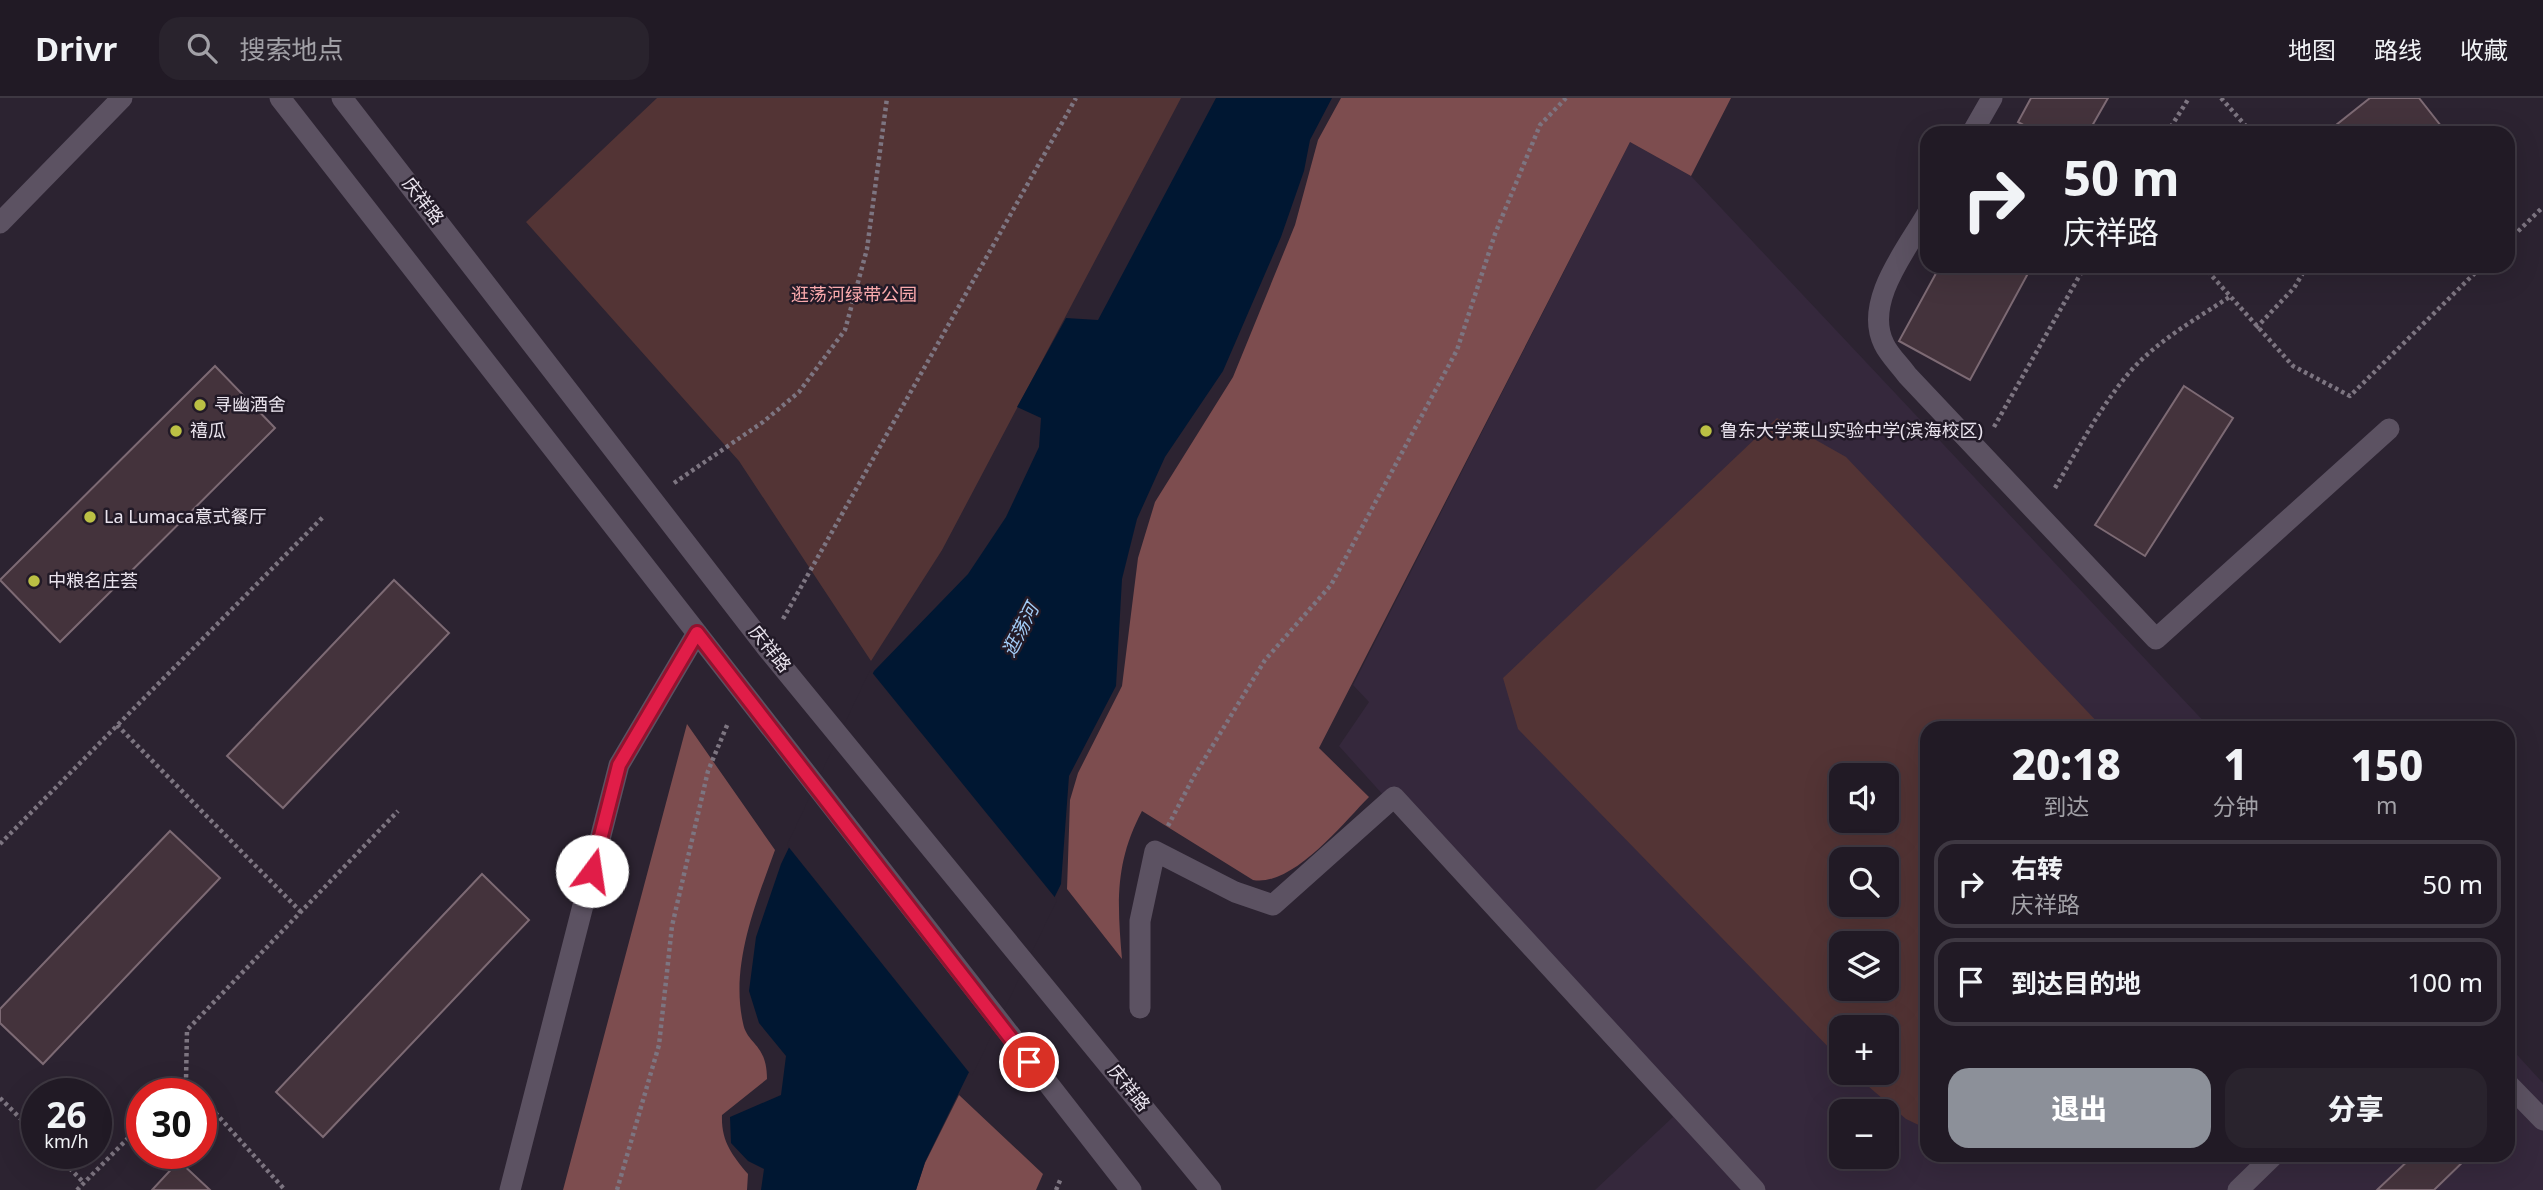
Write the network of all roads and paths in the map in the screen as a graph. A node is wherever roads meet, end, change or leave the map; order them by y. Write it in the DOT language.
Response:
graph roads {
  1 [pos="122,98"];
  2 [pos="280,98"];
  3 [pos="342,98"];
  4 [pos="887,98"];
  5 [pos="1076,98"];
  6 [pos="1566,98"];
  7 [pos="1992,98"];
  8 [pos="2189,98"];
  9 [pos="2221,98"];
  10 [pos="1976,126"];
  11 [pos="2171,126"];
  12 [pos="2246,126"];
  13 [pos="2543,207"];
  14 [pos="0,223"];
  15 [pos="1920,226"];
  16 [pos="2515,234"];
  17 [pos="2081,273"];
  18 [pos="2210,273"];
  19 [pos="2302,273"];
  20 [pos="2475,273"];
  21 [pos="2231,296"];
  22 [pos="2256,328"];
  23 [pos="2389,429"];
  24 [pos="1979,451"];
  25 [pos="654,499"];
  26 [pos="323,517"];
  27 [pos="2041,517"];
  28 [pos="697,633"];
  29 [pos="767,648"];
  30 [pos="742,690"];
  31 [pos="117,726"];
  32 [pos="398,811"];
  33 [pos="0,844"];
  34 [pos="1155,852"];
  35 [pos="301,912"];
  36 [pos="1140,1008"];
  37 [pos="186,1078"];
  38 [pos="2515,1091"];
  39 [pos="0,1098"];
  40 [pos="217,1114"];
  41 [pos="21,1119"];
  42 [pos="2543,1120"];
  43 [pos="126,1140"];
  44 [pos="2267,1162"];
  45 [pos="70,1169"];
  46 [pos="1061,1178"];
  47 [pos="84,1183"];
  48 [pos="77,1190"];
  49 [pos="285,1190"];
  50 [pos="510,1190"];
  51 [pos="617,1190"];
  52 [pos="1056,1190"];
  53 [pos="1132,1190"];
  54 [pos="1211,1190"];
  55 [pos="1755,1190"];
  56 [pos="2238,1190"];
  1 -- 14 [label="street"];
  2 -- 28 [label="street"];
  3 -- 25 [label="street, 庆祥路"];
  4 -- 25 [label="path"];
  5 -- 29 [label="path"];
  6 -- 34 [label="path"];
  7 -- 10 [label="street"];
  8 -- 11 [label="path"];
  9 -- 12 [label="path"];
  13 -- 16 [label="path"];
  15 -- 24 [label="street"];
  17 -- 24 [label="path"];
  18 -- 21 [label="path"];
  19 -- 22 [label="path"];
  20 -- 22 [label="path"];
  21 -- 22 [label="path"];
  21 -- 27 [label="path"];
  23 -- 27 [label="street"];
  24 -- 27 [label="street"];
  25 -- 29 [label="street, 庆祥路"];
  26 -- 31 [label="path"];
  28 -- 30 [label="street"];
  28 -- 50 [label="street"];
  29 -- 54 [label="street, 庆祥路"];
  30 -- 51 [label="path"];
  30 -- 53 [label="street"];
  31 -- 33 [label="path"];
  31 -- 35 [label="path"];
  32 -- 35 [label="path"];
  34 -- 36 [label="street"];
  34 -- 55 [label="street"];
  35 -- 37 [label="path"];
  38 -- 42 [label="street"];
  39 -- 41 [label="path"];
  40 -- 49 [label="path"];
  43 -- 47 [label="path"];
  44 -- 56 [label="street"];
  45 -- 47 [label="path"];
  46 -- 52 [label="path"];
  47 -- 48 [label="path"];
}
